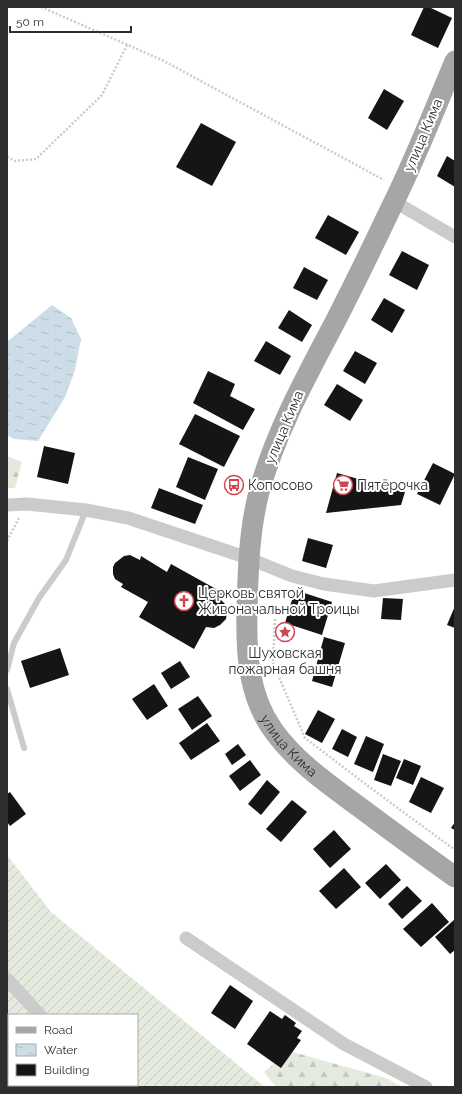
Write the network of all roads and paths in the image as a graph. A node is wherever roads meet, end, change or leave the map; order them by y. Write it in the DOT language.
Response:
graph roads {
  1 [pos="41,7"];
  2 [pos="127,45"];
  3 [pos="455,61"];
  4 [pos="7,157"];
  5 [pos="398,195"];
  6 [pos="455,237"];
  7 [pos="27,504"];
  8 [pos="7,505"];
  9 [pos="86,510"];
  10 [pos="7,541"];
  11 [pos="248,558"];
  12 [pos="455,580"];
  13 [pos="274,619"];
  14 [pos="7,670"];
  15 [pos="7,689"];
  16 [pos="24,748"];
  17 [pos="455,850"];
  18 [pos="455,877"];
  19 [pos="186,938"];
  20 [pos="7,979"];
  21 [pos="39,1014"];
  22 [pos="426,1087"];
  1 -- 2 [label="path"];
  2 -- 4 [label="path"];
  2 -- 5 [label="path"];
  3 -- 5 [label="main road, улица Кима"];
  5 -- 6 [label="street"];
  5 -- 11 [label="main road, улица Кима"];
  7 -- 8 [label="street"];
  7 -- 9 [label="street"];
  7 -- 10 [label="path"];
  9 -- 11 [label="street"];
  9 -- 14 [label="lane"];
  11 -- 12 [label="street"];
  11 -- 18 [label="main road, улица Кима"];
  13 -- 17 [label="path"];
  15 -- 16 [label="lane"];
  19 -- 22 [label="street"];
  20 -- 21 [label="street"];
}
